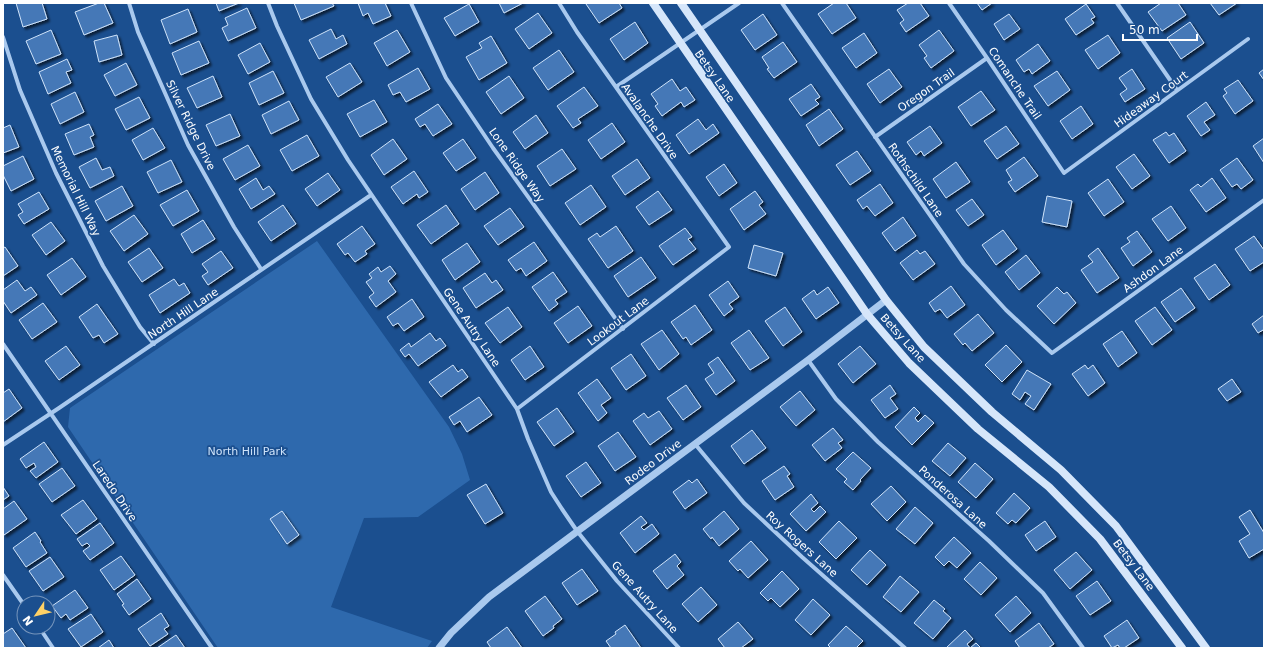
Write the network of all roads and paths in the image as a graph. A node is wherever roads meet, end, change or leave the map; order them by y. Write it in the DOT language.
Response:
graph roads {
  1 [pos="129,3"];
  2 [pos="268,3"];
  3 [pos="411,3"];
  4 [pos="559,3"];
  5 [pos="653,3"];
  6 [pos="681,3"];
  7 [pos="739,3"];
  8 [pos="782,3"];
  9 [pos="949,3"];
  10 [pos="1117,3"];
  11 [pos="699,30"];
  12 [pos="3,37"];
  13 [pos="1248,39"];
  14 [pos="680,43"];
  15 [pos="987,58"];
  16 [pos="616,87"];
  17 [pos="1177,90"];
  18 [pos="875,137"];
  19 [pos="1064,173"];
  20 [pos="371,195"];
  21 [pos="1264,200"];
  22 [pos="729,247"];
  23 [pos="262,269"];
  24 [pos="886,300"];
  25 [pos="867,314"];
  26 [pos="623,329"];
  27 [pos="3,344"];
  28 [pos="154,344"];
  29 [pos="1052,353"];
  30 [pos="808,360"];
  31 [pos="517,410"];
  32 [pos="51,413"];
  33 [pos="3,444"];
  34 [pos="695,444"];
  35 [pos="577,531"];
  36 [pos="3,575"];
  37 [pos="17,595"];
  38 [pos="44,635"];
  39 [pos="53,648"];
  40 [pos="212,648"];
  41 [pos="440,648"];
  42 [pos="680,648"];
  43 [pos="905,648"];
  44 [pos="1083,648"];
  45 [pos="1182,648"];
  46 [pos="1206,648"];
  1 -- 23 [label="street, Silver Ridge Drive"];
  2 -- 20 [label="street, Gene Autry Lane"];
  3 -- 26 [label="street, Lone Ridge Way"];
  4 -- 16 [label="street, Avalanche Drive"];
  5 -- 14 [label="main road, Betsy Lane"];
  6 -- 11 [label="main road, Betsy Lane"];
  7 -- 11 [label="street"];
  8 -- 18 [label="street, Rothschild Lane"];
  9 -- 15 [label="street, Comanche Trail"];
  10 -- 17 [label="street"];
  11 -- 14 [label="street"];
  11 -- 24 [label="main road, Betsy Lane"];
  12 -- 28 [label="street, Memorial Hill Way"];
  13 -- 17 [label="street, Hideaway Court"];
  14 -- 16 [label="street"];
  14 -- 25 [label="main road, Betsy Lane"];
  15 -- 18 [label="street, Oregon Trail"];
  15 -- 19 [label="street, Comanche Trail"];
  16 -- 22 [label="street, Avalanche Drive"];
  17 -- 19 [label="street, Hideaway Court"];
  18 -- 29 [label="street, Rothschild Lane"];
  20 -- 23 [label="street, North Hill Lane"];
  20 -- 31 [label="street, Gene Autry Lane"];
  21 -- 29 [label="street, Ashdon Lane"];
  22 -- 26 [label="street, Lookout Lane"];
  23 -- 28 [label="street, North Hill Lane"];
  24 -- 25 [label="street, Rodeo Drive"];
  24 -- 46 [label="main road, Betsy Lane"];
  25 -- 30 [label="street, Rodeo Drive"];
  25 -- 45 [label="main road, Betsy Lane"];
  26 -- 31 [label="street, Lookout Lane"];
  27 -- 32 [label="street, Laredo Drive"];
  28 -- 32 [label="street, North Hill Lane"];
  30 -- 34 [label="street, Rodeo Drive"];
  30 -- 44 [label="street, Ponderosa Lane"];
  31 -- 35 [label="street, Gene Autry Lane"];
  32 -- 33 [label="street, North Hill Lane"];
  32 -- 40 [label="street, Laredo Drive"];
  34 -- 35 [label="street, Rodeo Drive"];
  34 -- 43 [label="street, Roy Rogers Lane"];
  35 -- 41 [label="street, Rodeo Drive"];
  35 -- 42 [label="street, Gene Autry Lane"];
  36 -- 37 [label="street"];
  38 -- 39 [label="street"];
}
